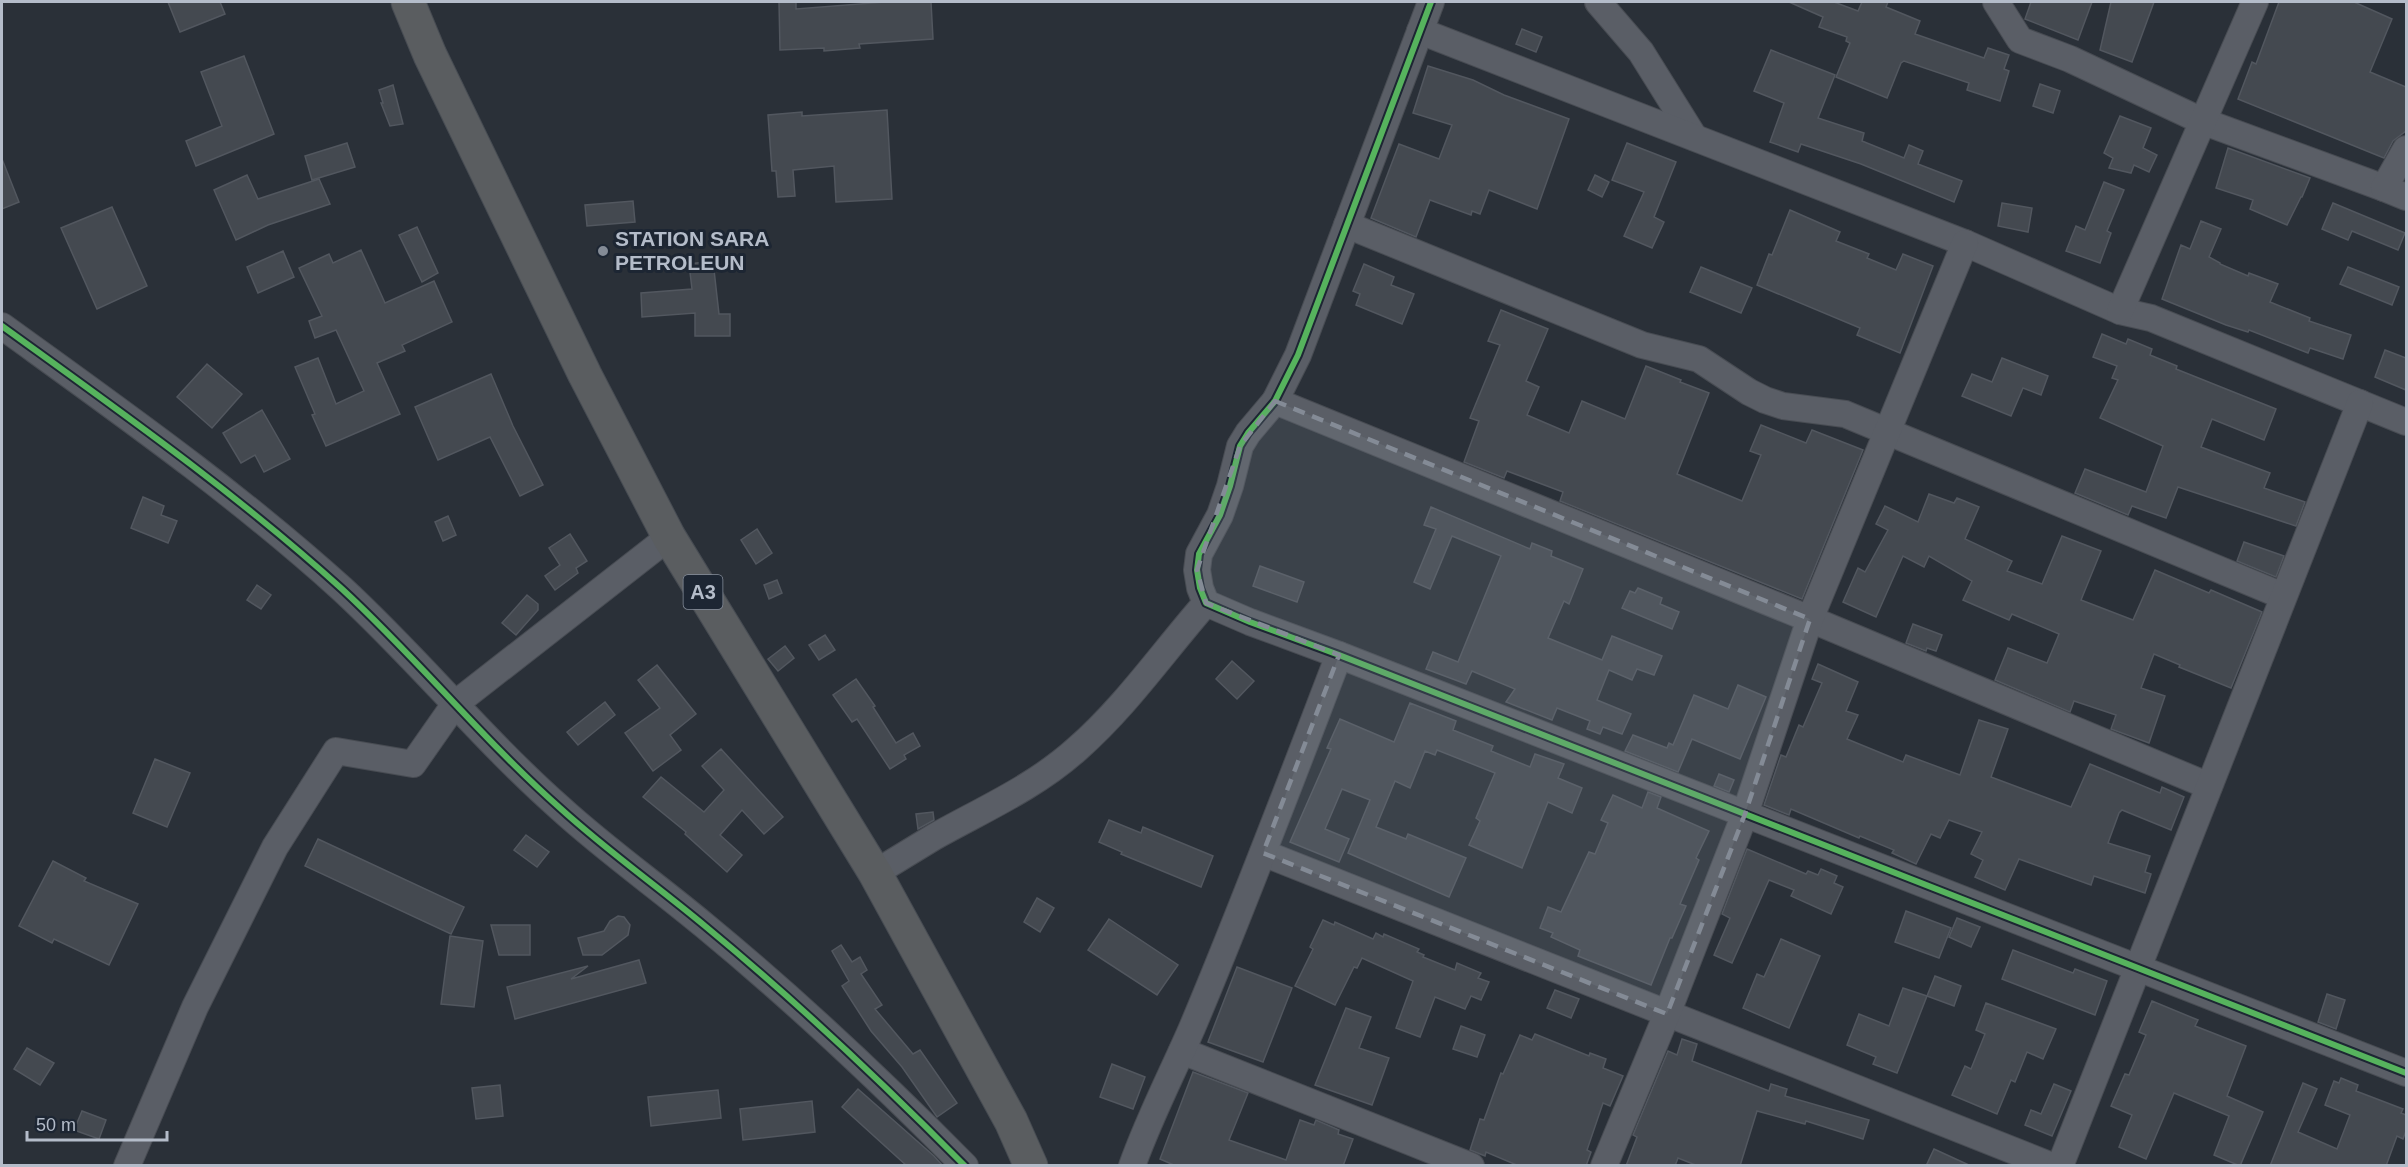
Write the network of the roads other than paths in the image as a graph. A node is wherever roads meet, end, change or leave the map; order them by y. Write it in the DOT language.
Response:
graph roads {
  1 [pos="408,2"];
  2 [pos="1431,2"];
  3 [pos="1598,2"];
  4 [pos="1996,2"];
  5 [pos="2255,2"];
  6 [pos="1420,31"];
  7 [pos="2202,121"];
  8 [pos="1694,137"];
  9 [pos="2406,149"];
  10 [pos="2395,192"];
  11 [pos="1347,225"];
  12 [pos="1965,243"];
  13 [pos="2120,311"];
  14 [pos="2,326"];
  15 [pos="1275,401"];
  16 [pos="2360,403"];
  17 [pos="2406,422"];
  18 [pos="1888,430"];
  19 [pos="669,537"];
  20 [pos="2283,596"];
  21 [pos="1206,603"];
  22 [pos="1810,619"];
  23 [pos="1339,655"];
  24 [pos="455,704"];
  25 [pos="2209,786"];
  26 [pos="1745,814"];
  27 [pos="1263,852"];
  28 [pos="875,873"];
  29 [pos="2138,968"];
  30 [pos="1667,1014"];
  31 [pos="1182,1051"];
  32 [pos="2406,1073"];
  33 [pos="127,1166"];
  34 [pos="965,1166"];
  35 [pos="1031,1166"];
  36 [pos="1132,1166"];
  37 [pos="1471,1166"];
  38 [pos="1604,1166"];
  39 [pos="2052,1166"];
  40 [pos="2060,1166"];
  1 -- 19 [label="highway, A3"];
  2 -- 6 [label="street"];
  3 -- 8 [label="street"];
  4 -- 7 [label="street"];
  5 -- 7 [label="street"];
  6 -- 8 [label="street"];
  6 -- 11 [label="street"];
  7 -- 10 [label="street"];
  7 -- 13 [label="street"];
  8 -- 12 [label="street"];
  9 -- 10 [label="street"];
  11 -- 15 [label="street"];
  11 -- 18 [label="street"];
  12 -- 13 [label="street"];
  12 -- 18 [label="street"];
  13 -- 16 [label="street"];
  14 -- 24 [label="street"];
  15 -- 21 [label="street"];
  15 -- 22 [label="street"];
  16 -- 17 [label="street"];
  16 -- 20 [label="street"];
  18 -- 20 [label="street"];
  18 -- 22 [label="street"];
  19 -- 24 [label="street"];
  19 -- 28 [label="highway, A3"];
  20 -- 25 [label="street"];
  21 -- 23 [label="street"];
  21 -- 28 [label="street"];
  22 -- 25 [label="street"];
  22 -- 26 [label="street"];
  23 -- 26 [label="street"];
  23 -- 27 [label="street"];
  24 -- 33 [label="street"];
  24 -- 34 [label="street"];
  25 -- 29 [label="street"];
  26 -- 29 [label="street"];
  26 -- 30 [label="street"];
  27 -- 30 [label="street"];
  27 -- 31 [label="street"];
  28 -- 35 [label="highway, A3"];
  29 -- 32 [label="street"];
  29 -- 40 [label="street"];
  30 -- 38 [label="street"];
  30 -- 39 [label="street"];
  31 -- 36 [label="street"];
  31 -- 37 [label="street"];
}
